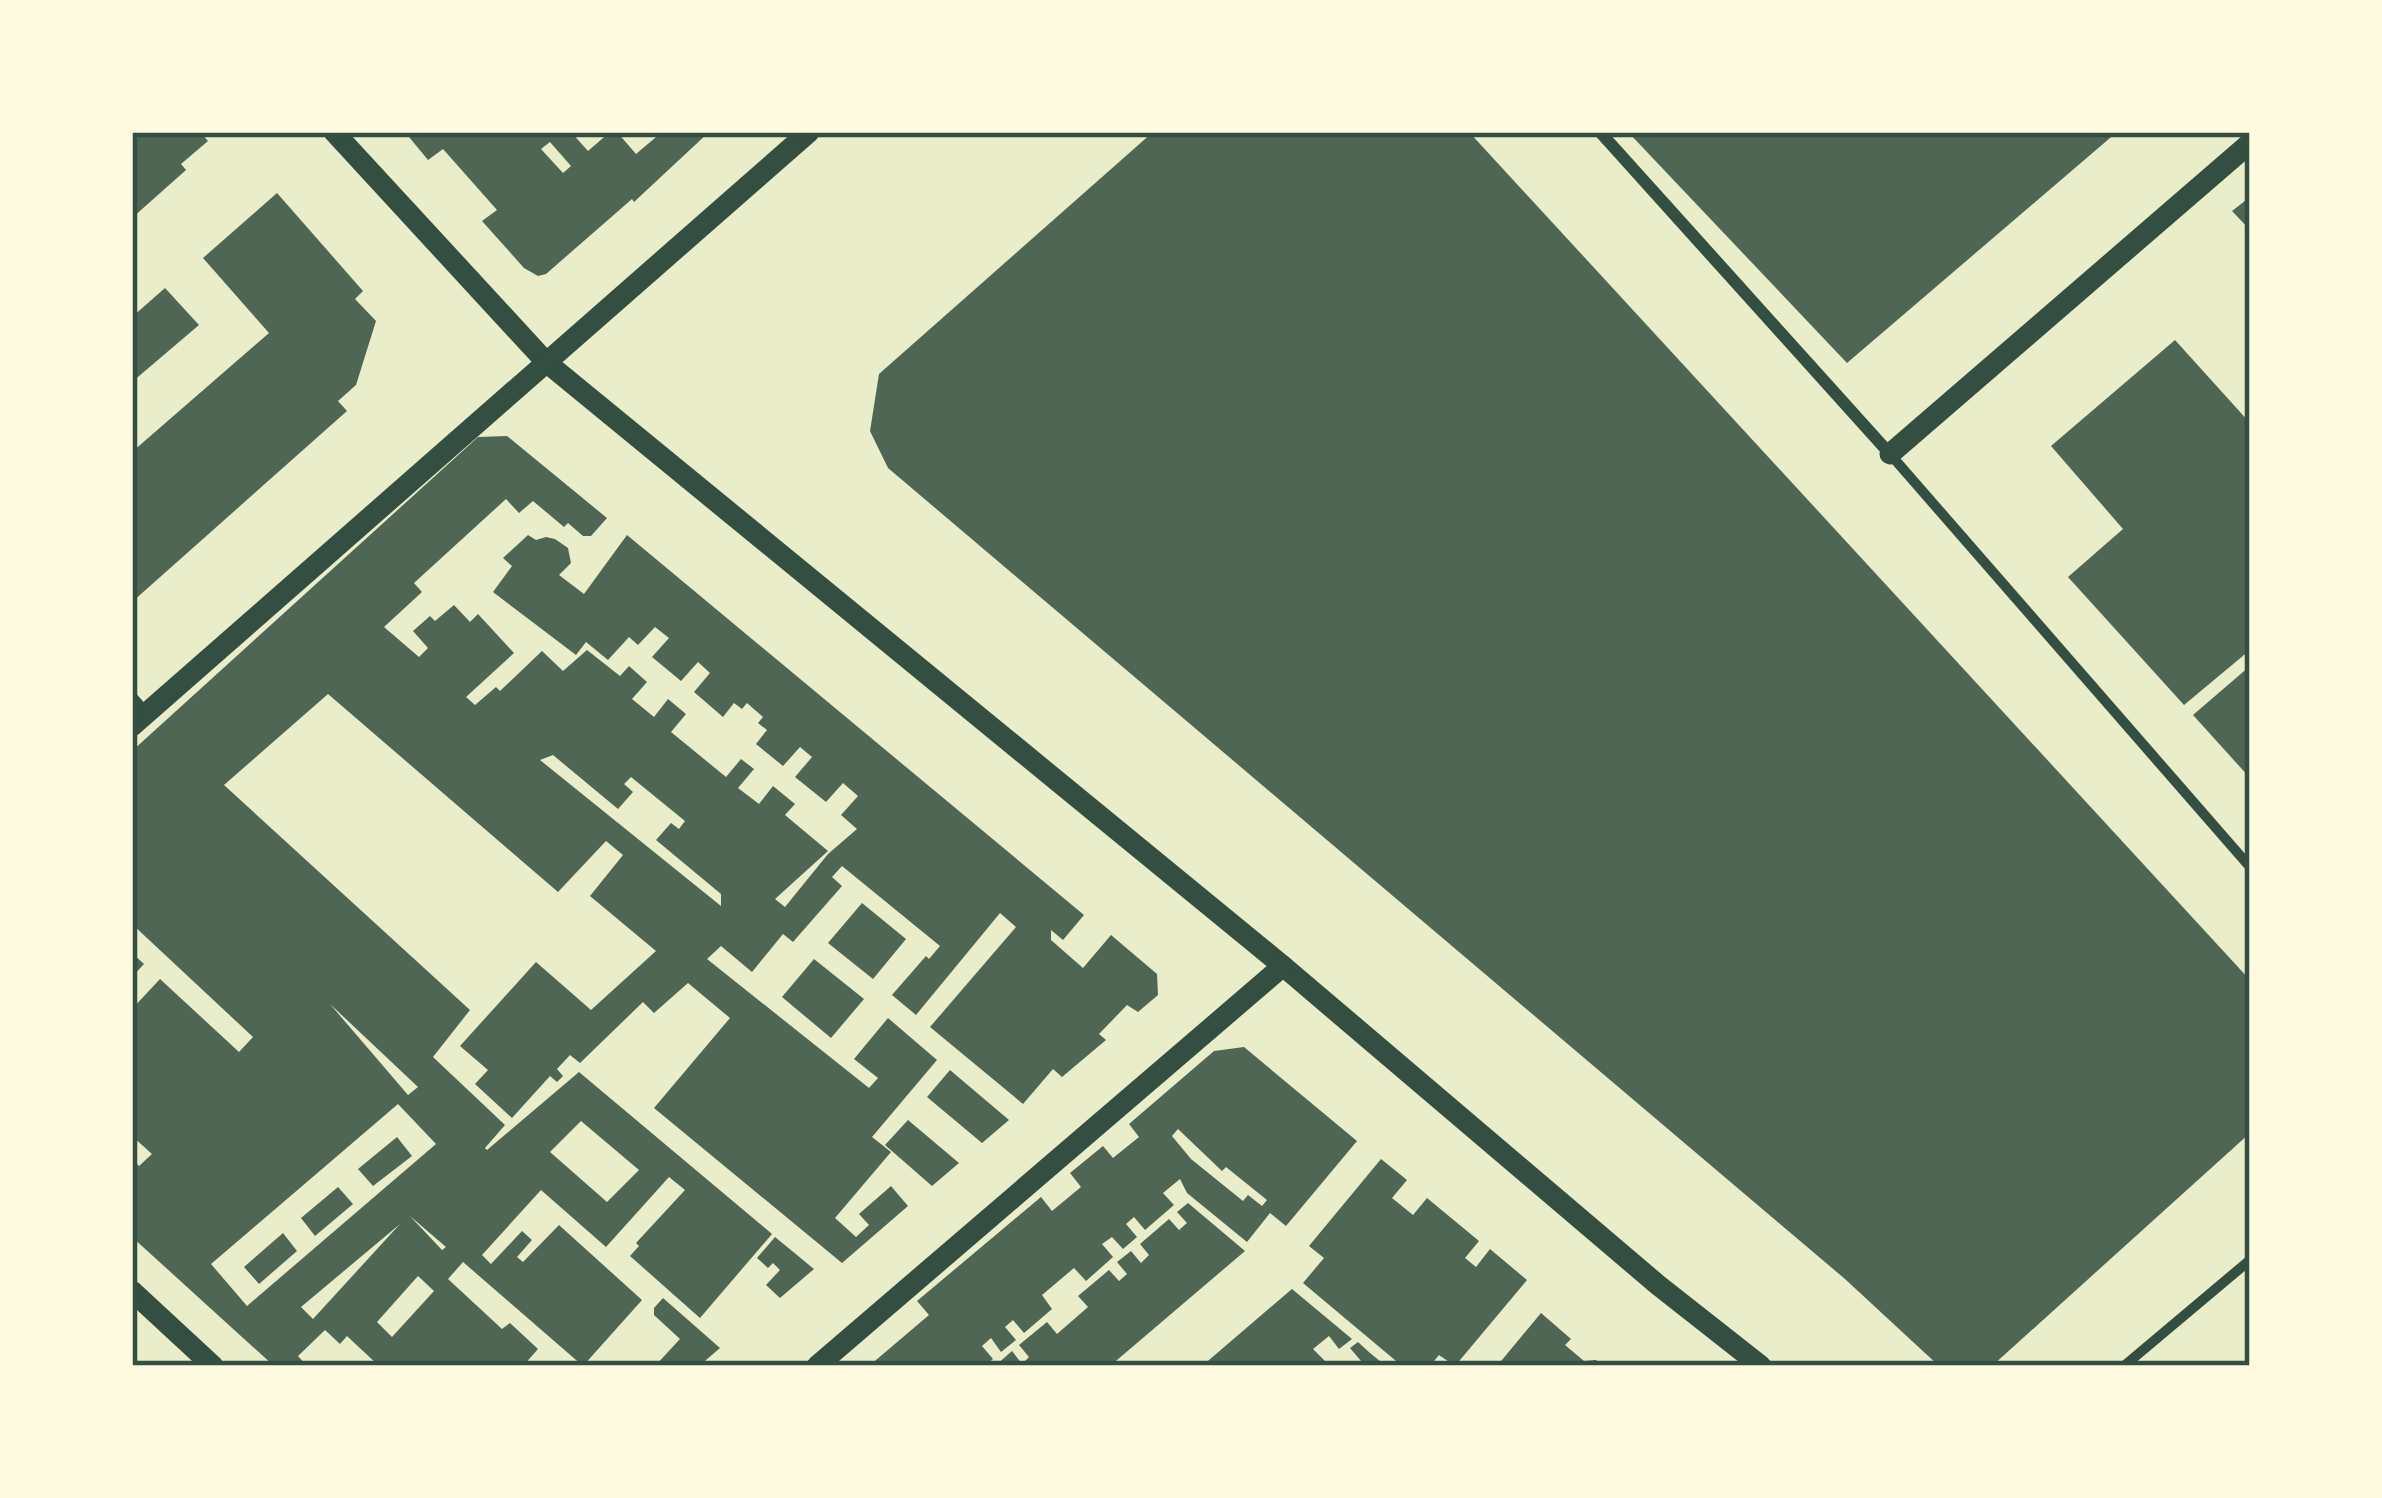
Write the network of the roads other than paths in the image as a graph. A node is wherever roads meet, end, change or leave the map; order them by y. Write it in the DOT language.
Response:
graph roads {
  1 [pos="334,132"];
  2 [pos="808,132"];
  3 [pos="1600,132"];
  4 [pos="2250,143"];
  5 [pos="546,362"];
  6 [pos="1891,454"];
  7 [pos="137,713"];
  8 [pos="2250,868"];
  9 [pos="1283,967"];
  10 [pos="2250,1260"];
  11 [pos="132,1291"];
  12 [pos="213,1366"];
  13 [pos="817,1366"];
  14 [pos="1761,1366"];
  15 [pos="2124,1366"];
  1 -- 5 [label="street"];
  2 -- 5 [label="street"];
  3 -- 6 [label="street"];
  4 -- 6 [label="street"];
  5 -- 7 [label="street"];
  5 -- 9 [label="street"];
  6 -- 8 [label="street"];
  9 -- 13 [label="street"];
  9 -- 14 [label="street"];
  10 -- 15 [label="street"];
  11 -- 12 [label="street"];
}
